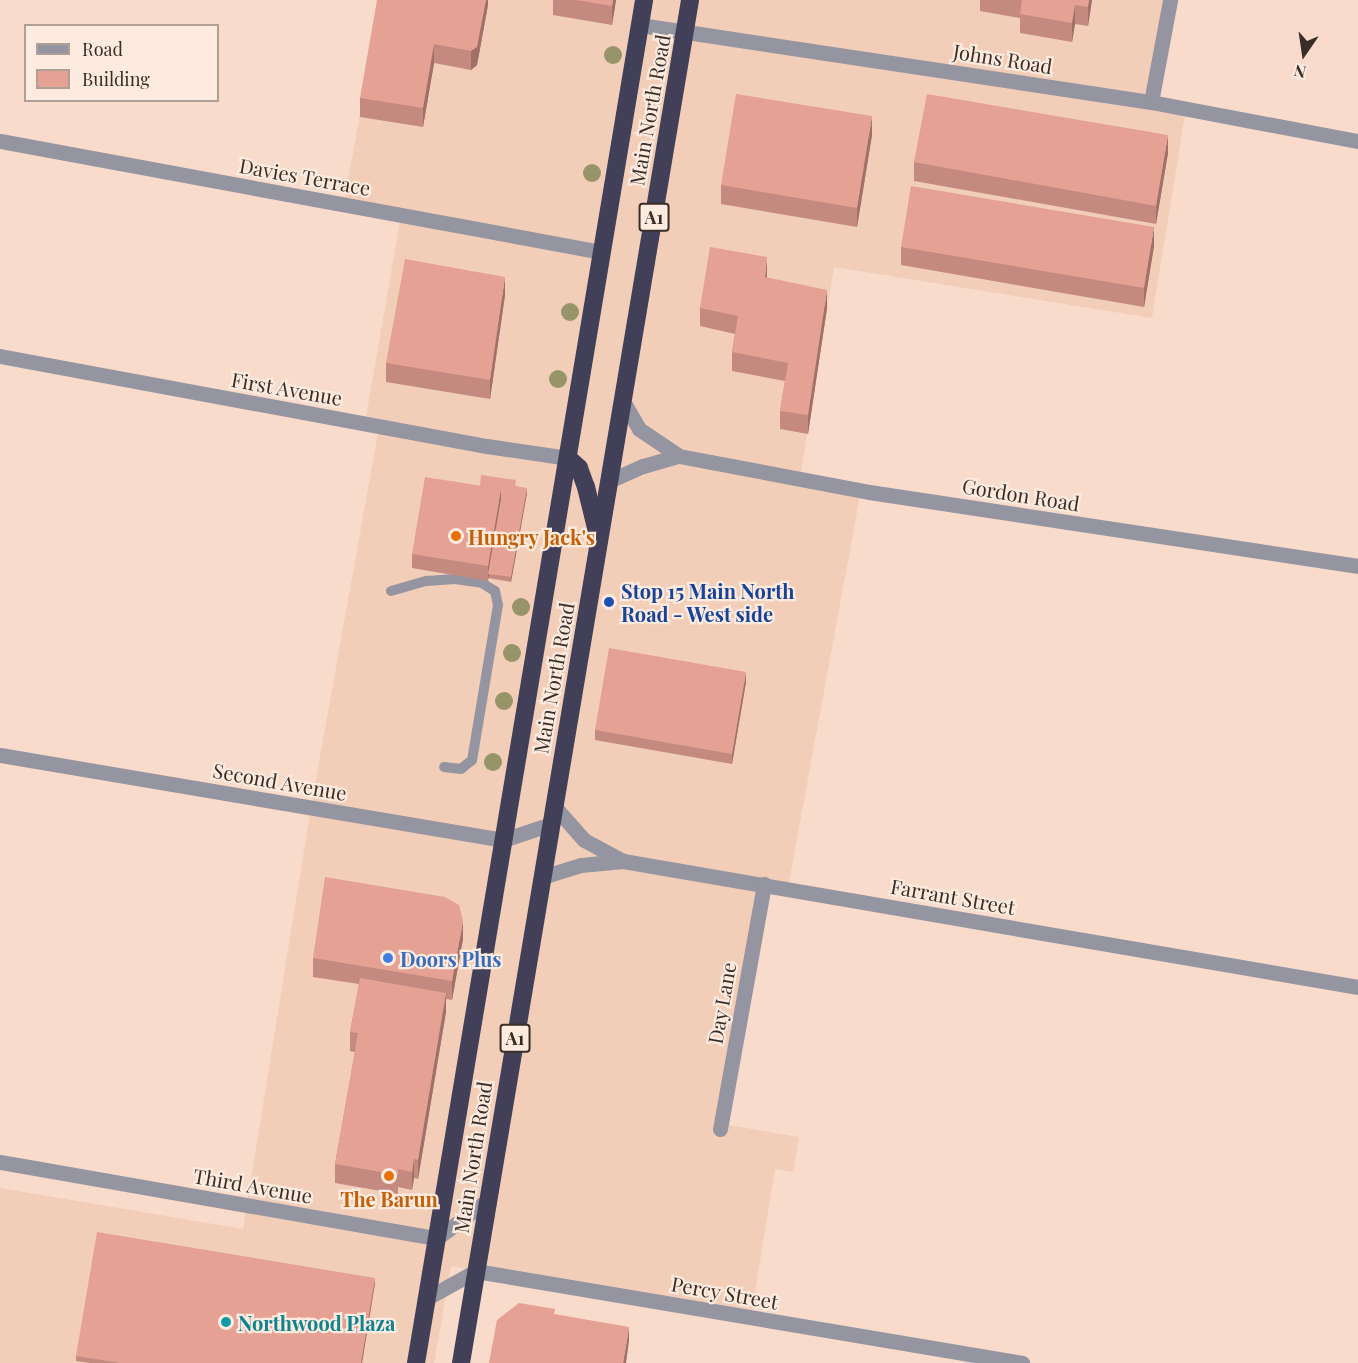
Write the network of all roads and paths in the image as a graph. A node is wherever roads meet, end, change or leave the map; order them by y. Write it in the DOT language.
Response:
graph roads {
  1 [pos="644,0"];
  2 [pos="690,0"];
  3 [pos="1170,0"];
  4 [pos="640,25"];
  5 [pos="685,33"];
  6 [pos="1151,102"];
  7 [pos="0,141"];
  8 [pos="1358,141"];
  9 [pos="602,252"];
  10 [pos="0,356"];
  11 [pos="623,401"];
  12 [pos="679,456"];
  13 [pos="568,458"];
  14 [pos="609,481"];
  15 [pos="599,542"];
  16 [pos="1358,566"];
  17 [pos="391,591"];
  18 [pos="0,755"];
  19 [pos="444,767"];
  20 [pos="553,815"];
  21 [pos="503,840"];
  22 [pos="623,861"];
  23 [pos="542,877"];
  24 [pos="764,884"];
  25 [pos="1358,987"];
  26 [pos="720,1129"];
  27 [pos="0,1161"];
  28 [pos="488,1200"];
  29 [pos="437,1238"];
  30 [pos="476,1271"];
  31 [pos="427,1298"];
  32 [pos="416,1363"];
  33 [pos="460,1363"];
  34 [pos="1022,1363"];
  1 -- 4 [label="highway, Main North Road / A1"];
  2 -- 5 [label="highway, Main North Road / A1"];
  3 -- 6 [label="street"];
  4 -- 5 [label="street, Johns Road"];
  4 -- 9 [label="highway, Main North Road / A1"];
  5 -- 6 [label="street, Johns Road"];
  5 -- 11 [label="highway, Main North Road / A1"];
  6 -- 8 [label="street, Johns Road"];
  7 -- 9 [label="street, Davies Terrace"];
  9 -- 13 [label="highway, Main North Road / A1"];
  10 -- 13 [label="street, First Avenue"];
  11 -- 12 [label="street, Gordon Road"];
  11 -- 14 [label="highway, Main North Road / A1"];
  12 -- 14 [label="street, Gordon Road"];
  12 -- 16 [label="street, Gordon Road"];
  13 -- 15 [label="highway"];
  13 -- 21 [label="highway, Main North Road / A1"];
  14 -- 15 [label="highway, Main North Road / A1"];
  15 -- 20 [label="highway, Main North Road / A1"];
  17 -- 19 [label="lane"];
  18 -- 21 [label="street, Second Avenue"];
  20 -- 21 [label="street, Second Avenue"];
  20 -- 22 [label="street"];
  20 -- 23 [label="highway, Main North Road / A1"];
  21 -- 29 [label="highway, Main North Road / A1"];
  22 -- 23 [label="street, Farrant Street"];
  22 -- 24 [label="street, Farrant Street"];
  23 -- 28 [label="highway, Main North Road / A1"];
  24 -- 25 [label="street, Farrant Street"];
  24 -- 26 [label="street, Day Lane"];
  27 -- 29 [label="street, Third Avenue"];
  28 -- 29 [label="street"];
  28 -- 30 [label="highway, Main North Road / A1"];
  29 -- 31 [label="highway, Main North Road / A1"];
  30 -- 31 [label="street"];
  30 -- 33 [label="highway, Main North Road / A1"];
  30 -- 34 [label="street, Percy Street"];
  31 -- 32 [label="highway, Main North Road / A1"];
}
